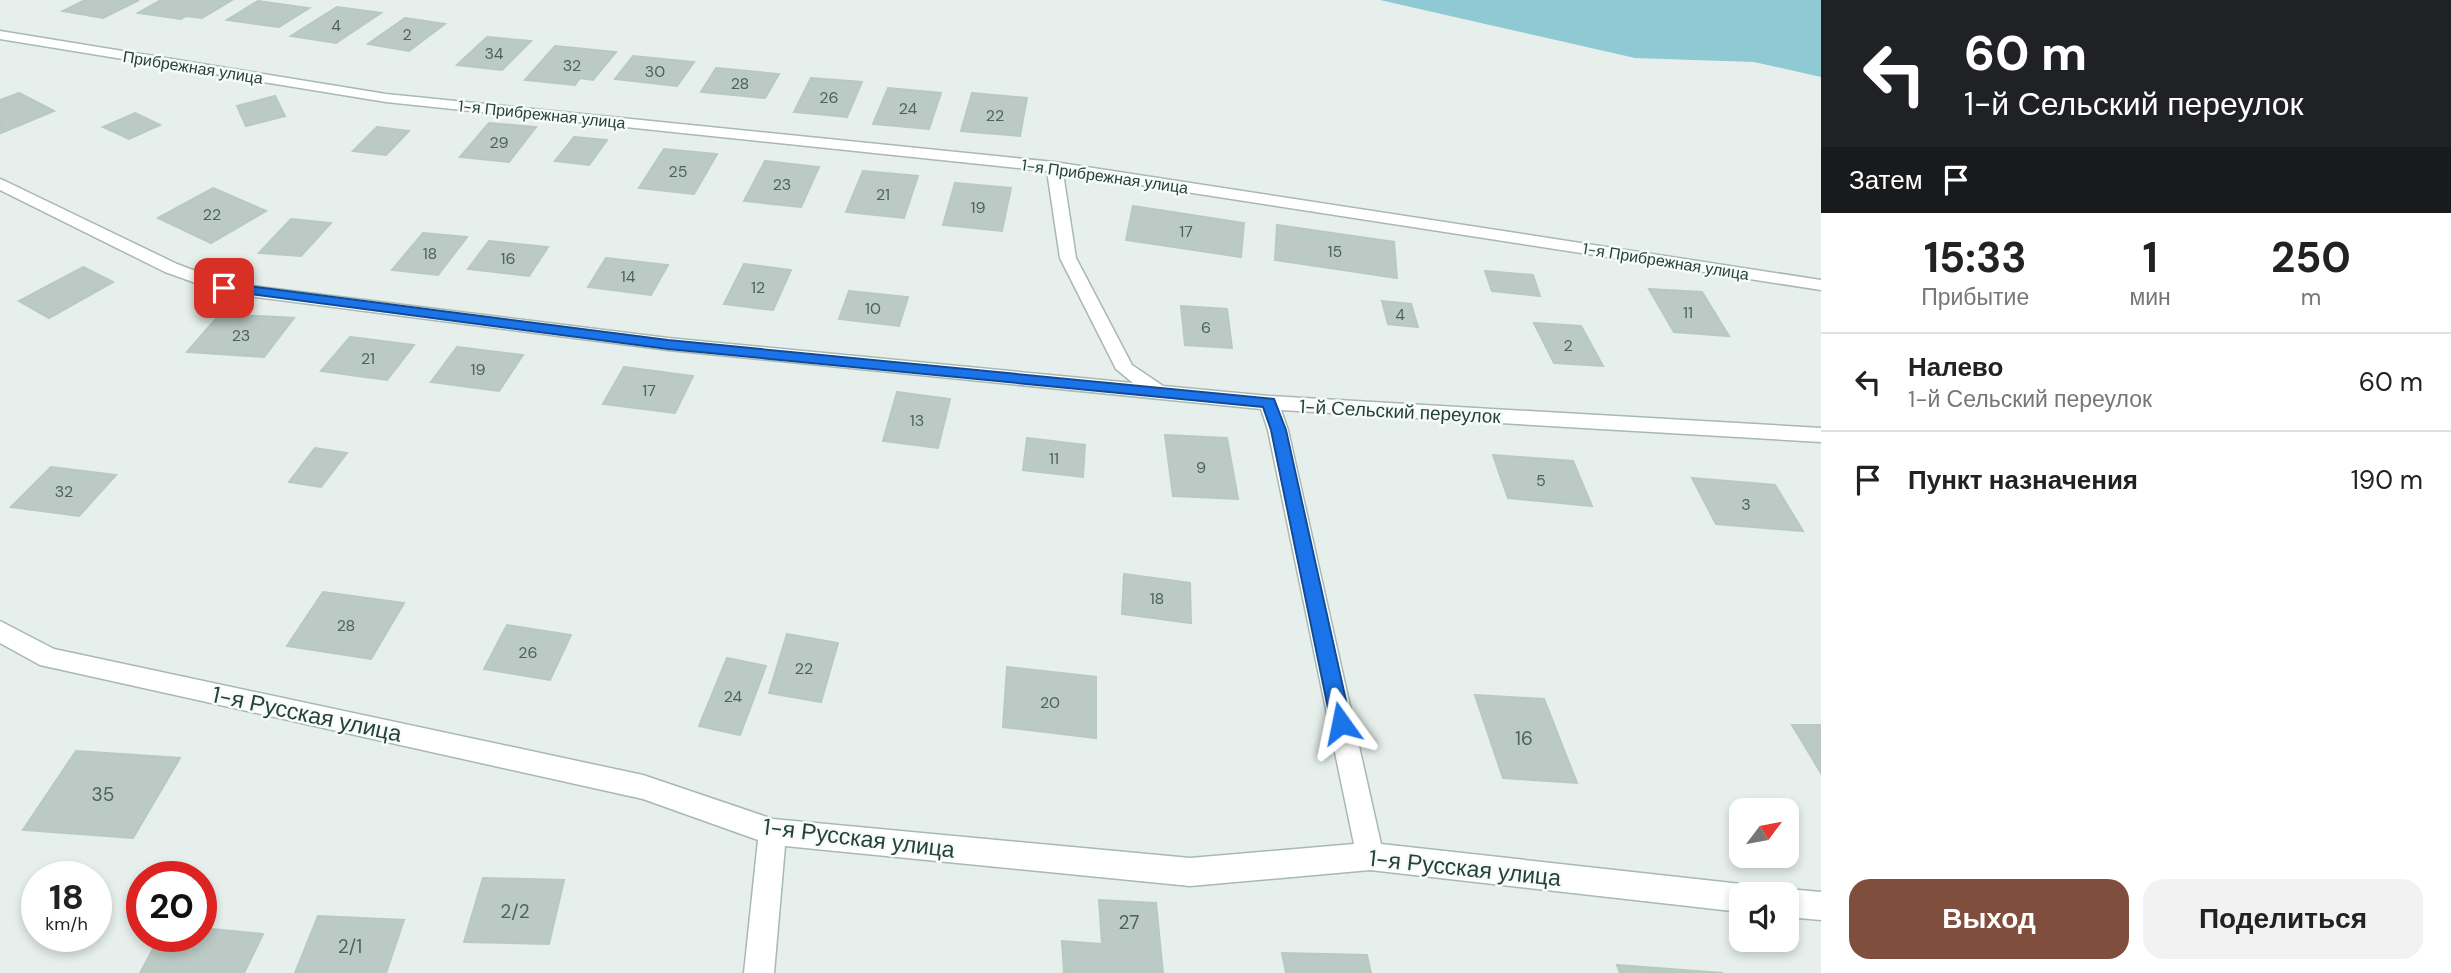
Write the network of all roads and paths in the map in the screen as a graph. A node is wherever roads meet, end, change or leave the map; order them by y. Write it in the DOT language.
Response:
graph roads {
  1 [pos="0,35"];
  2 [pos="386,98"];
  3 [pos="1054,167"];
  4 [pos="0,184"];
  5 [pos="1821,285"];
  6 [pos="1157,391"];
  7 [pos="1269,403"];
  8 [pos="1821,435"];
  9 [pos="0,631"];
  10 [pos="773,832"];
  11 [pos="1370,856"];
  12 [pos="1729,897"];
  13 [pos="1799,904"];
  14 [pos="1821,906"];
  15 [pos="759,973"];
  1 -- 2 [label="street, Прибрежная улица"];
  2 -- 3 [label="street, 1-я Прибрежная улица"];
  3 -- 5 [label="street, 1-я Прибрежная улица"];
  3 -- 6 [label="street"];
  4 -- 6 [label="street, 1-й Сельский переулок"];
  6 -- 7 [label="street, 1-й Сельский переулок"];
  7 -- 8 [label="street, 1-й Сельский переулок"];
  7 -- 11 [label="street"];
  9 -- 10 [label="street, 1-я Русская улица"];
  10 -- 11 [label="street, 1-я Русская улица"];
  10 -- 15 [label="street"];
  11 -- 12 [label="street, 1-я Русская улица"];
  13 -- 14 [label="street"];
}
